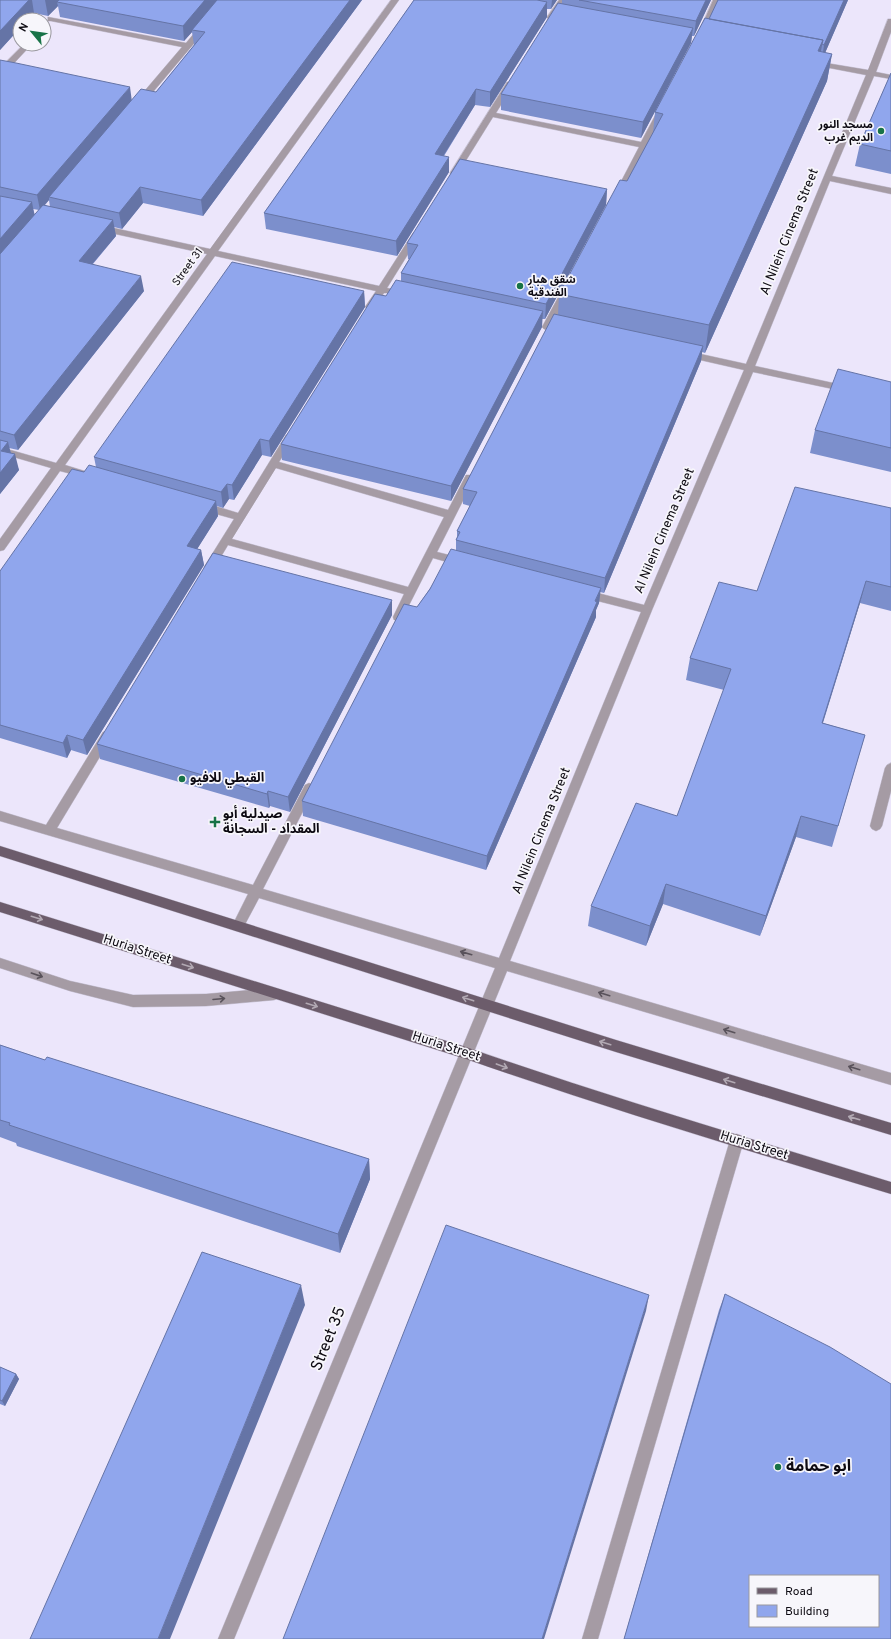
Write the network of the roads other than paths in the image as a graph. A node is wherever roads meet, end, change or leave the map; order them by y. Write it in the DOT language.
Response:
graph roads {
  1 [pos="395,0"];
  2 [pos="563,0"];
  3 [pos="717,0"];
  4 [pos="60,10"];
  5 [pos="212,17"];
  6 [pos="52,19"];
  7 [pos="52,20"];
  8 [pos="891,21"];
  9 [pos="545,27"];
  10 [pos="702,42"];
  11 [pos="187,46"];
  12 [pos="21,52"];
  13 [pos="808,62"];
  14 [pos="4,72"];
  15 [pos="516,74"];
  16 [pos="871,74"];
  17 [pos="891,77"];
  18 [pos="666,103"];
  19 [pos="134,110"];
  20 [pos="491,114"];
  21 [pos="644,145"];
  22 [pos="827,178"];
  23 [pos="450,179"];
  24 [pos="891,191"];
  25 [pos="608,199"];
  26 [pos="422,225"];
  27 [pos="90,226"];
  28 [pos="213,254"];
  29 [pos="571,284"];
  30 [pos="382,289"];
  31 [pos="397,292"];
  32 [pos="365,316"];
  33 [pos="541,339"];
  34 [pos="680,352"];
  35 [pos="750,367"];
  36 [pos="854,390"];
  37 [pos="294,431"];
  38 [pos="0,450"];
  39 [pos="273,464"];
  40 [pos="476,466"];
  41 [pos="58,467"];
  42 [pos="96,477"];
  43 [pos="194,504"];
  44 [pos="451,515"];
  45 [pos="240,517"];
  46 [pos="225,541"];
  47 [pos="0,547"];
  48 [pos="431,554"];
  49 [pos="470,564"];
  50 [pos="204,574"];
  51 [pos="411,592"];
  52 [pos="578,592"];
  53 [pos="647,610"];
  54 [pos="393,627"];
  55 [pos="110,729"];
  56 [pos="891,768"];
  57 [pos="314,780"];
  58 [pos="0,816"];
  59 [pos="876,826"];
  60 [pos="48,830"];
  61 [pos="0,850"];
  62 [pos="256,891"];
  63 [pos="0,907"];
  64 [pos="238,926"];
  65 [pos="0,963"];
  66 [pos="503,964"];
  67 [pos="274,994"];
  68 [pos="485,1005"];
  69 [pos="466,1053"];
  70 [pos="891,1079"];
  71 [pos="891,1129"];
  72 [pos="737,1140"];
  73 [pos="891,1188"];
  74 [pos="226,1639"];
  75 [pos="590,1639"];
  1 -- 28 [label="street, Street 31"];
  2 -- 9 [label="street"];
  3 -- 10 [label="street"];
  4 -- 6 [label="street"];
  5 -- 11 [label="street"];
  7 -- 11 [label="street"];
  8 -- 16 [label="street, Al Nilein Cinema Street"];
  11 -- 19 [label="street"];
  12 -- 14 [label="street"];
  13 -- 16 [label="street"];
  15 -- 20 [label="street"];
  16 -- 17 [label="street"];
  16 -- 22 [label="street, Al Nilein Cinema Street"];
  18 -- 21 [label="street"];
  20 -- 21 [label="street"];
  20 -- 23 [label="street"];
  21 -- 25 [label="street"];
  22 -- 24 [label="street"];
  22 -- 35 [label="street, Al Nilein Cinema Street"];
  26 -- 30 [label="street"];
  27 -- 28 [label="street"];
  28 -- 30 [label="street"];
  28 -- 41 [label="street, Street 31"];
  29 -- 33 [label="street"];
  30 -- 31 [label="street"];
  30 -- 32 [label="street"];
  34 -- 35 [label="street"];
  35 -- 36 [label="street"];
  35 -- 53 [label="street, Al Nilein Cinema Street"];
  37 -- 39 [label="street"];
  38 -- 41 [label="street"];
  39 -- 44 [label="street"];
  39 -- 45 [label="street"];
  40 -- 44 [label="street"];
  41 -- 42 [label="street"];
  41 -- 47 [label="street, Street 31"];
  43 -- 45 [label="street"];
  44 -- 48 [label="street"];
  45 -- 46 [label="street"];
  46 -- 50 [label="street"];
  46 -- 51 [label="street"];
  48 -- 49 [label="street"];
  48 -- 51 [label="street"];
  51 -- 54 [label="street"];
  52 -- 53 [label="street"];
  53 -- 66 [label="street, Al Nilein Cinema Street"];
  55 -- 60 [label="street"];
  56 -- 59 [label="street"];
  57 -- 62 [label="street"];
  58 -- 60 [label="street"];
  60 -- 62 [label="street"];
  61 -- 64 [label="main road"];
  62 -- 64 [label="street"];
  66 -- 62 [label="street, one-way"];
  63 -- 67 [label="main road, Huria Street, one-way"];
  68 -- 64 [label="main road, one-way"];
  65 -- 67 [label="street, one-way"];
  66 -- 68 [label="street, Al Nilein Cinema Street"];
  70 -- 66 [label="street, one-way"];
  67 -- 69 [label="main road, Huria Street, one-way"];
  68 -- 69 [label="street, Al Nilein Cinema Street"];
  71 -- 68 [label="main road, one-way"];
  69 -- 72 [label="main road, Huria Street, one-way"];
  69 -- 74 [label="street, Street 35"];
  72 -- 73 [label="main road, Huria Street"];
  72 -- 75 [label="street"];
}
